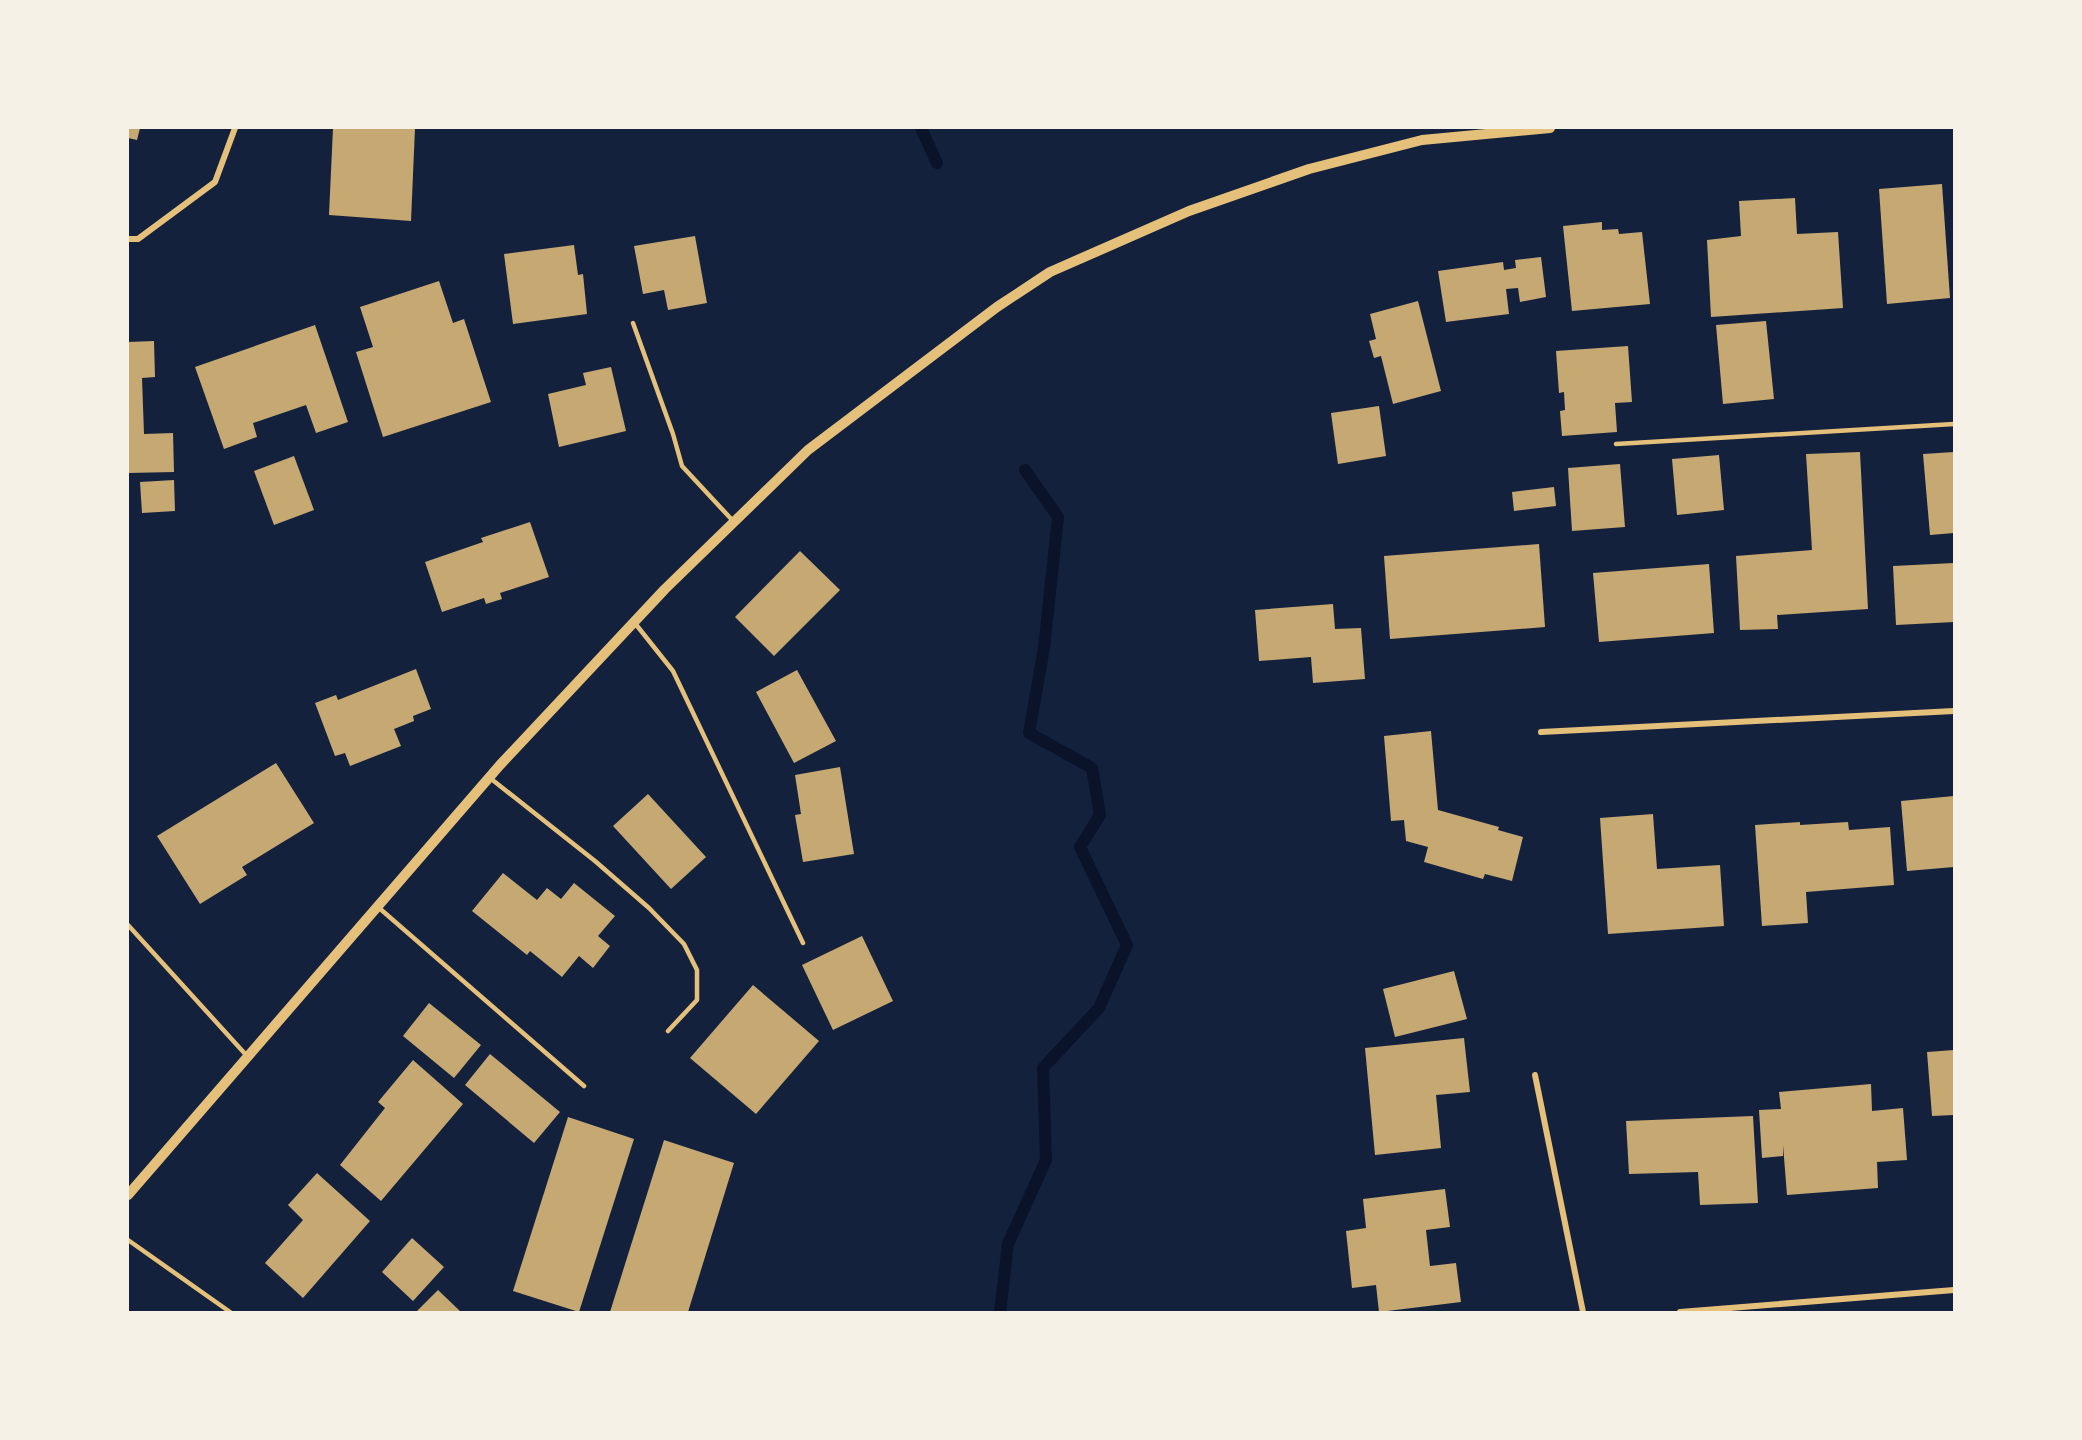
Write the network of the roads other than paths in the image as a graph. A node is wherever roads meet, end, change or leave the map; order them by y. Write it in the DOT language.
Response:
graph roads {
  1 [pos="235,128"];
  2 [pos="1520,128"];
  3 [pos="1550,128"];
  4 [pos="128,239"];
  5 [pos="633,323"];
  6 [pos="1954,424"];
  7 [pos="1616,444"];
  8 [pos="734,522"];
  9 [pos="634,622"];
  10 [pos="1954,711"];
  11 [pos="1541,732"];
  12 [pos="490,778"];
  13 [pos="378,907"];
  14 [pos="128,925"];
  15 [pos="803,943"];
  16 [pos="668,1031"];
  17 [pos="248,1057"];
  18 [pos="1535,1075"];
  19 [pos="584,1086"];
  20 [pos="128,1195"];
  21 [pos="128,1240"];
  22 [pos="1954,1290"];
  23 [pos="230,1312"];
  24 [pos="1583,1312"];
  25 [pos="1680,1312"];
  1 -- 4 [label="street"];
  2 -- 3 [label="street"];
  2 -- 8 [label="street"];
  5 -- 8 [label="lane"];
  6 -- 7 [label="lane"];
  8 -- 9 [label="street"];
  9 -- 12 [label="street"];
  9 -- 15 [label="lane"];
  10 -- 11 [label="street"];
  12 -- 13 [label="street"];
  12 -- 16 [label="lane"];
  13 -- 17 [label="street"];
  13 -- 19 [label="lane"];
  14 -- 17 [label="lane"];
  17 -- 20 [label="street"];
  18 -- 24 [label="street"];
  21 -- 23 [label="lane"];
  22 -- 25 [label="street"];
}
